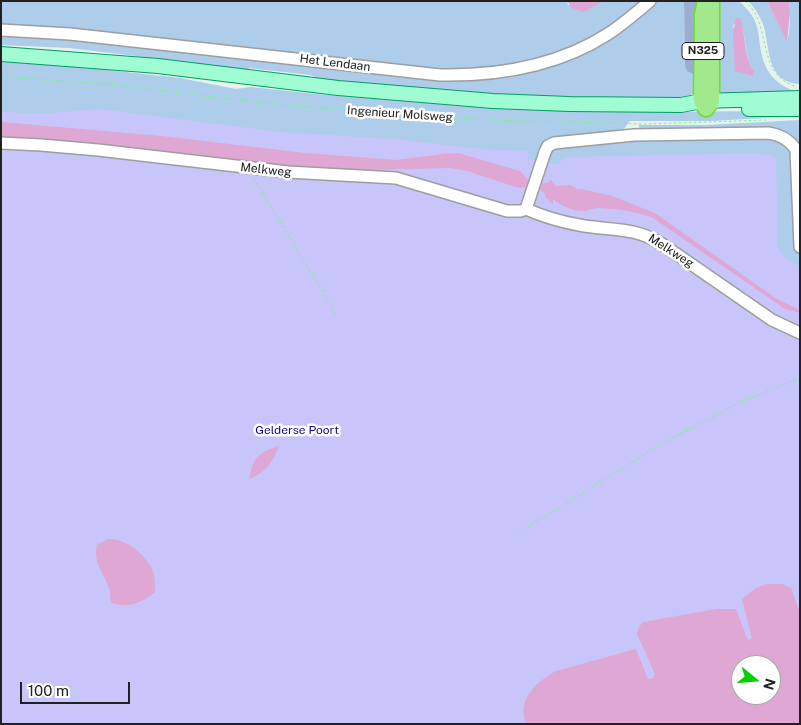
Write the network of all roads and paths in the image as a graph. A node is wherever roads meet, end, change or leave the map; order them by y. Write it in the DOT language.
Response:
graph roads {
  1 [pos="650,1"];
  2 [pos="706,1"];
  3 [pos="712,1"];
  4 [pos="745,1"];
  5 [pos="1,30"];
  6 [pos="1,54"];
  7 [pos="1,77"];
  8 [pos="800,88"];
  9 [pos="800,98"];
  10 [pos="706,103"];
  11 [pos="800,109"];
  12 [pos="774,120"];
  13 [pos="634,130"];
  14 [pos="1,144"];
  15 [pos="252,168"];
  16 [pos="526,209"];
  17 [pos="800,247"];
  18 [pos="334,314"];
  19 [pos="800,333"];
  20 [pos="800,378"];
  21 [pos="518,533"];
  1 -- 5 [label="street, Het Lendaan"];
  2 -- 10 [label="highway, N325"];
  3 -- 10 [label="highway, N325"];
  4 -- 8 [label="path"];
  6 -- 10 [label="main road, Ingenieur Molsweg"];
  7 -- 13 [label="path, Ingenieur Molsweg"];
  9 -- 10 [label="main road, Ingenieur Molsweg"];
  10 -- 11 [label="main road, Ingenieur Molsweg"];
  12 -- 13 [label="path, Ingenieur Molsweg"];
  13 -- 16 [label="street"];
  13 -- 17 [label="street"];
  14 -- 15 [label="street, Melkweg"];
  15 -- 16 [label="street, Melkweg"];
  15 -- 18 [label="path"];
  16 -- 19 [label="street, Melkweg"];
  20 -- 21 [label="path"];
}
